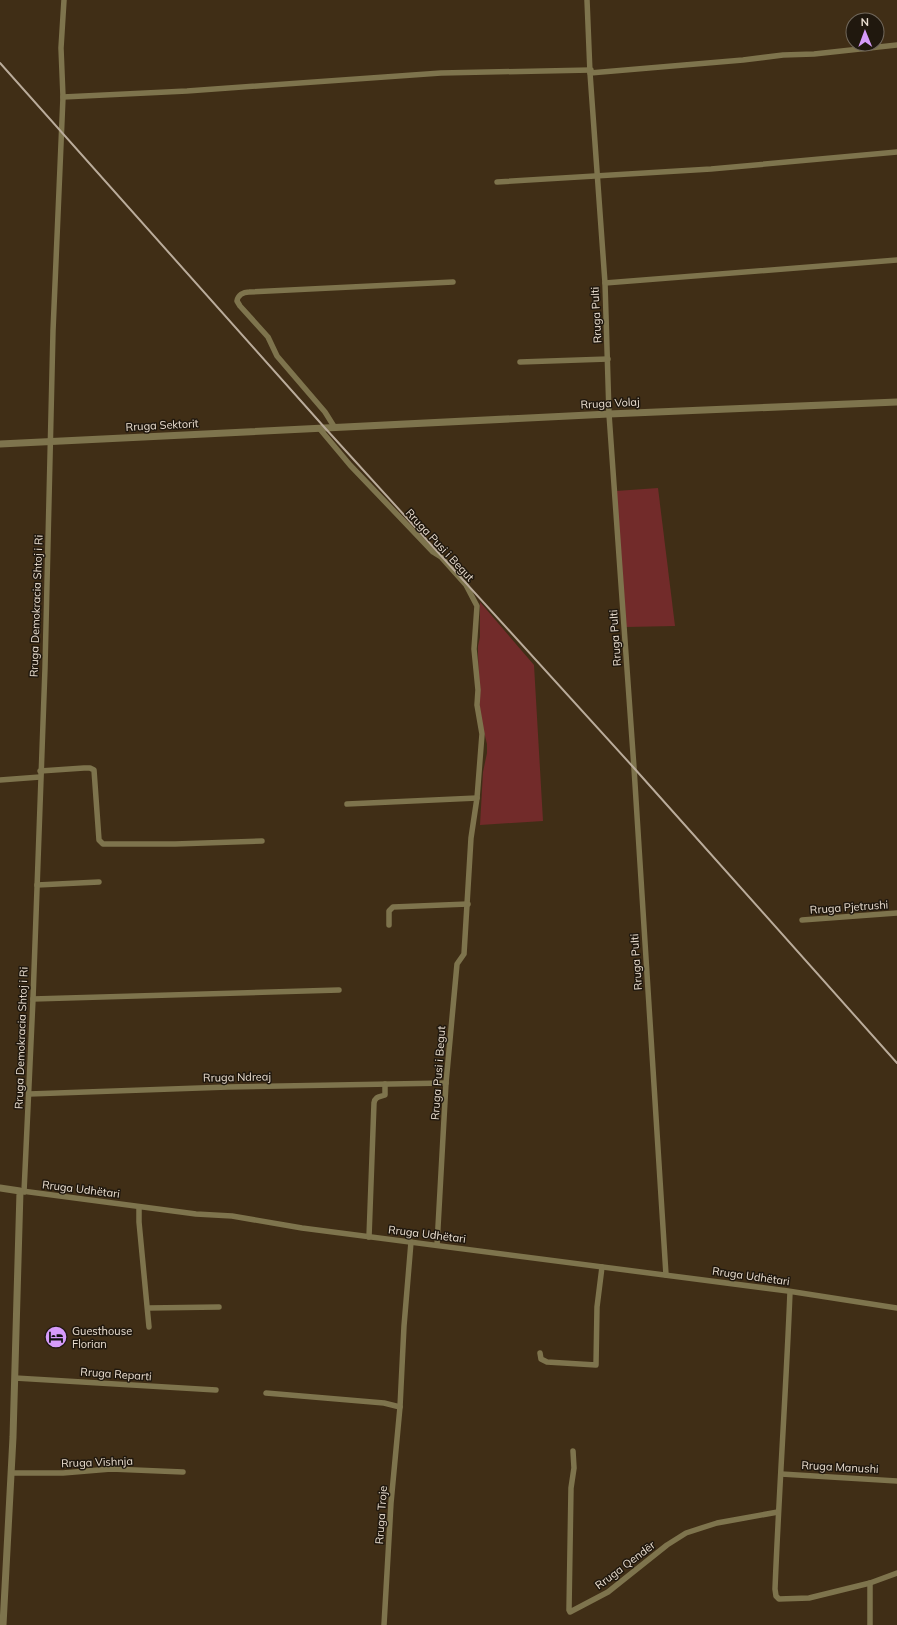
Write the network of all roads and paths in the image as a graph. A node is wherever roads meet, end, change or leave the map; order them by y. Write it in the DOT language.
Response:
graph roads {
  1 [pos="64,0"];
  2 [pos="587,0"];
  3 [pos="897,45"];
  4 [pos="590,71"];
  5 [pos="63,97"];
  6 [pos="897,152"];
  7 [pos="598,177"];
  8 [pos="497,182"];
  9 [pos="897,260"];
  10 [pos="453,282"];
  11 [pos="605,283"];
  12 [pos="608,359"];
  13 [pos="520,362"];
  14 [pos="897,402"];
  15 [pos="609,414"];
  16 [pos="322,428"];
  17 [pos="335,428"];
  18 [pos="50,442"];
  19 [pos="0,444"];
  20 [pos="40,774"];
  21 [pos="0,780"];
  22 [pos="477,798"];
  23 [pos="347,804"];
  24 [pos="262,841"];
  25 [pos="99,882"];
  26 [pos="37,885"];
  27 [pos="468,904"];
  28 [pos="897,913"];
  29 [pos="802,920"];
  30 [pos="389,925"];
  31 [pos="339,990"];
  32 [pos="33,1000"];
  33 [pos="446,1083"];
  34 [pos="385,1084"];
  35 [pos="29,1094"];
  36 [pos="0,1188"];
  37 [pos="22,1191"];
  38 [pos="139,1206"];
  39 [pos="369,1237"];
  40 [pos="411,1242"];
  41 [pos="436,1245"];
  42 [pos="602,1267"];
  43 [pos="666,1275"];
  44 [pos="790,1292"];
  45 [pos="219,1307"];
  46 [pos="148,1308"];
  47 [pos="897,1308"];
  48 [pos="149,1327"];
  49 [pos="540,1353"];
  50 [pos="15,1378"];
  51 [pos="216,1390"];
  52 [pos="266,1393"];
  53 [pos="400,1406"];
  54 [pos="573,1451"];
  55 [pos="183,1472"];
  56 [pos="12,1473"];
  57 [pos="781,1474"];
  58 [pos="897,1481"];
  59 [pos="778,1512"];
  60 [pos="897,1573"];
  61 [pos="870,1583"];
  62 [pos="3,1625"];
  63 [pos="384,1625"];
  64 [pos="870,1625"];
  1 -- 5 [label="street, Rruga Demokracia Shtoj i Ri"];
  2 -- 4 [label="street, Rruga Pulti"];
  3 -- 4 [label="street"];
  4 -- 5 [label="street"];
  4 -- 7 [label="street, Rruga Pulti"];
  5 -- 18 [label="street, Rruga Demokracia Shtoj i Ri"];
  6 -- 7 [label="street"];
  7 -- 8 [label="street"];
  7 -- 11 [label="street, Rruga Pulti"];
  9 -- 11 [label="street"];
  10 -- 17 [label="street"];
  11 -- 12 [label="street, Rruga Pulti"];
  12 -- 13 [label="street"];
  12 -- 15 [label="street, Rruga Pulti"];
  14 -- 15 [label="street, Rruga Volaj"];
  15 -- 17 [label="street, Rruga Volaj"];
  15 -- 43 [label="street, Rruga Pulti"];
  16 -- 17 [label="street, Rruga Volaj"];
  16 -- 18 [label="street, Rruga Sektorit"];
  16 -- 22 [label="street, Rruga Pusi i Begut"];
  18 -- 19 [label="street, Rruga Sektorit"];
  18 -- 20 [label="street, Rruga Demokracia Shtoj i Ri"];
  20 -- 21 [label="street"];
  20 -- 24 [label="street"];
  20 -- 26 [label="street, Rruga Demokracia Shtoj i Ri"];
  22 -- 23 [label="street"];
  22 -- 27 [label="street, Rruga Pusi i Begut"];
  25 -- 26 [label="street"];
  26 -- 32 [label="street, Rruga Demokracia Shtoj i Ri"];
  27 -- 30 [label="street"];
  27 -- 33 [label="street, Rruga Pusi i Begut"];
  28 -- 29 [label="street, Rruga Pjetrushi"];
  31 -- 32 [label="street"];
  32 -- 35 [label="street, Rruga Demokracia Shtoj i Ri"];
  33 -- 34 [label="street, Rruga Ndreaj"];
  33 -- 41 [label="street, Rruga Pusi i Begut"];
  34 -- 35 [label="street, Rruga Ndreaj"];
  34 -- 39 [label="street"];
  35 -- 37 [label="street, Rruga Demokracia Shtoj i Ri"];
  36 -- 37 [label="street"];
  37 -- 38 [label="street, Rruga Udhëtari"];
  37 -- 50 [label="street"];
  38 -- 39 [label="street, Rruga Udhëtari"];
  38 -- 46 [label="street"];
  39 -- 40 [label="street, Rruga Udhëtari"];
  40 -- 41 [label="street, Rruga Udhëtari"];
  40 -- 53 [label="street, Rruga Troje"];
  41 -- 42 [label="street, Rruga Udhëtari"];
  42 -- 43 [label="street, Rruga Udhëtari"];
  42 -- 49 [label="street"];
  43 -- 44 [label="street, Rruga Udhëtari"];
  44 -- 47 [label="street, Rruga Udhëtari"];
  44 -- 57 [label="street"];
  45 -- 46 [label="street"];
  46 -- 48 [label="street"];
  50 -- 51 [label="street, Rruga Reparti"];
  50 -- 56 [label="street"];
  52 -- 53 [label="street"];
  53 -- 63 [label="street, Rruga Troje"];
  54 -- 59 [label="street, Rruga Qendër"];
  55 -- 56 [label="street, Rruga Vishnja"];
  56 -- 62 [label="street"];
  57 -- 58 [label="street, Rruga Manushi"];
  57 -- 59 [label="street"];
  59 -- 61 [label="street"];
  60 -- 61 [label="street"];
  61 -- 64 [label="street"];
}
